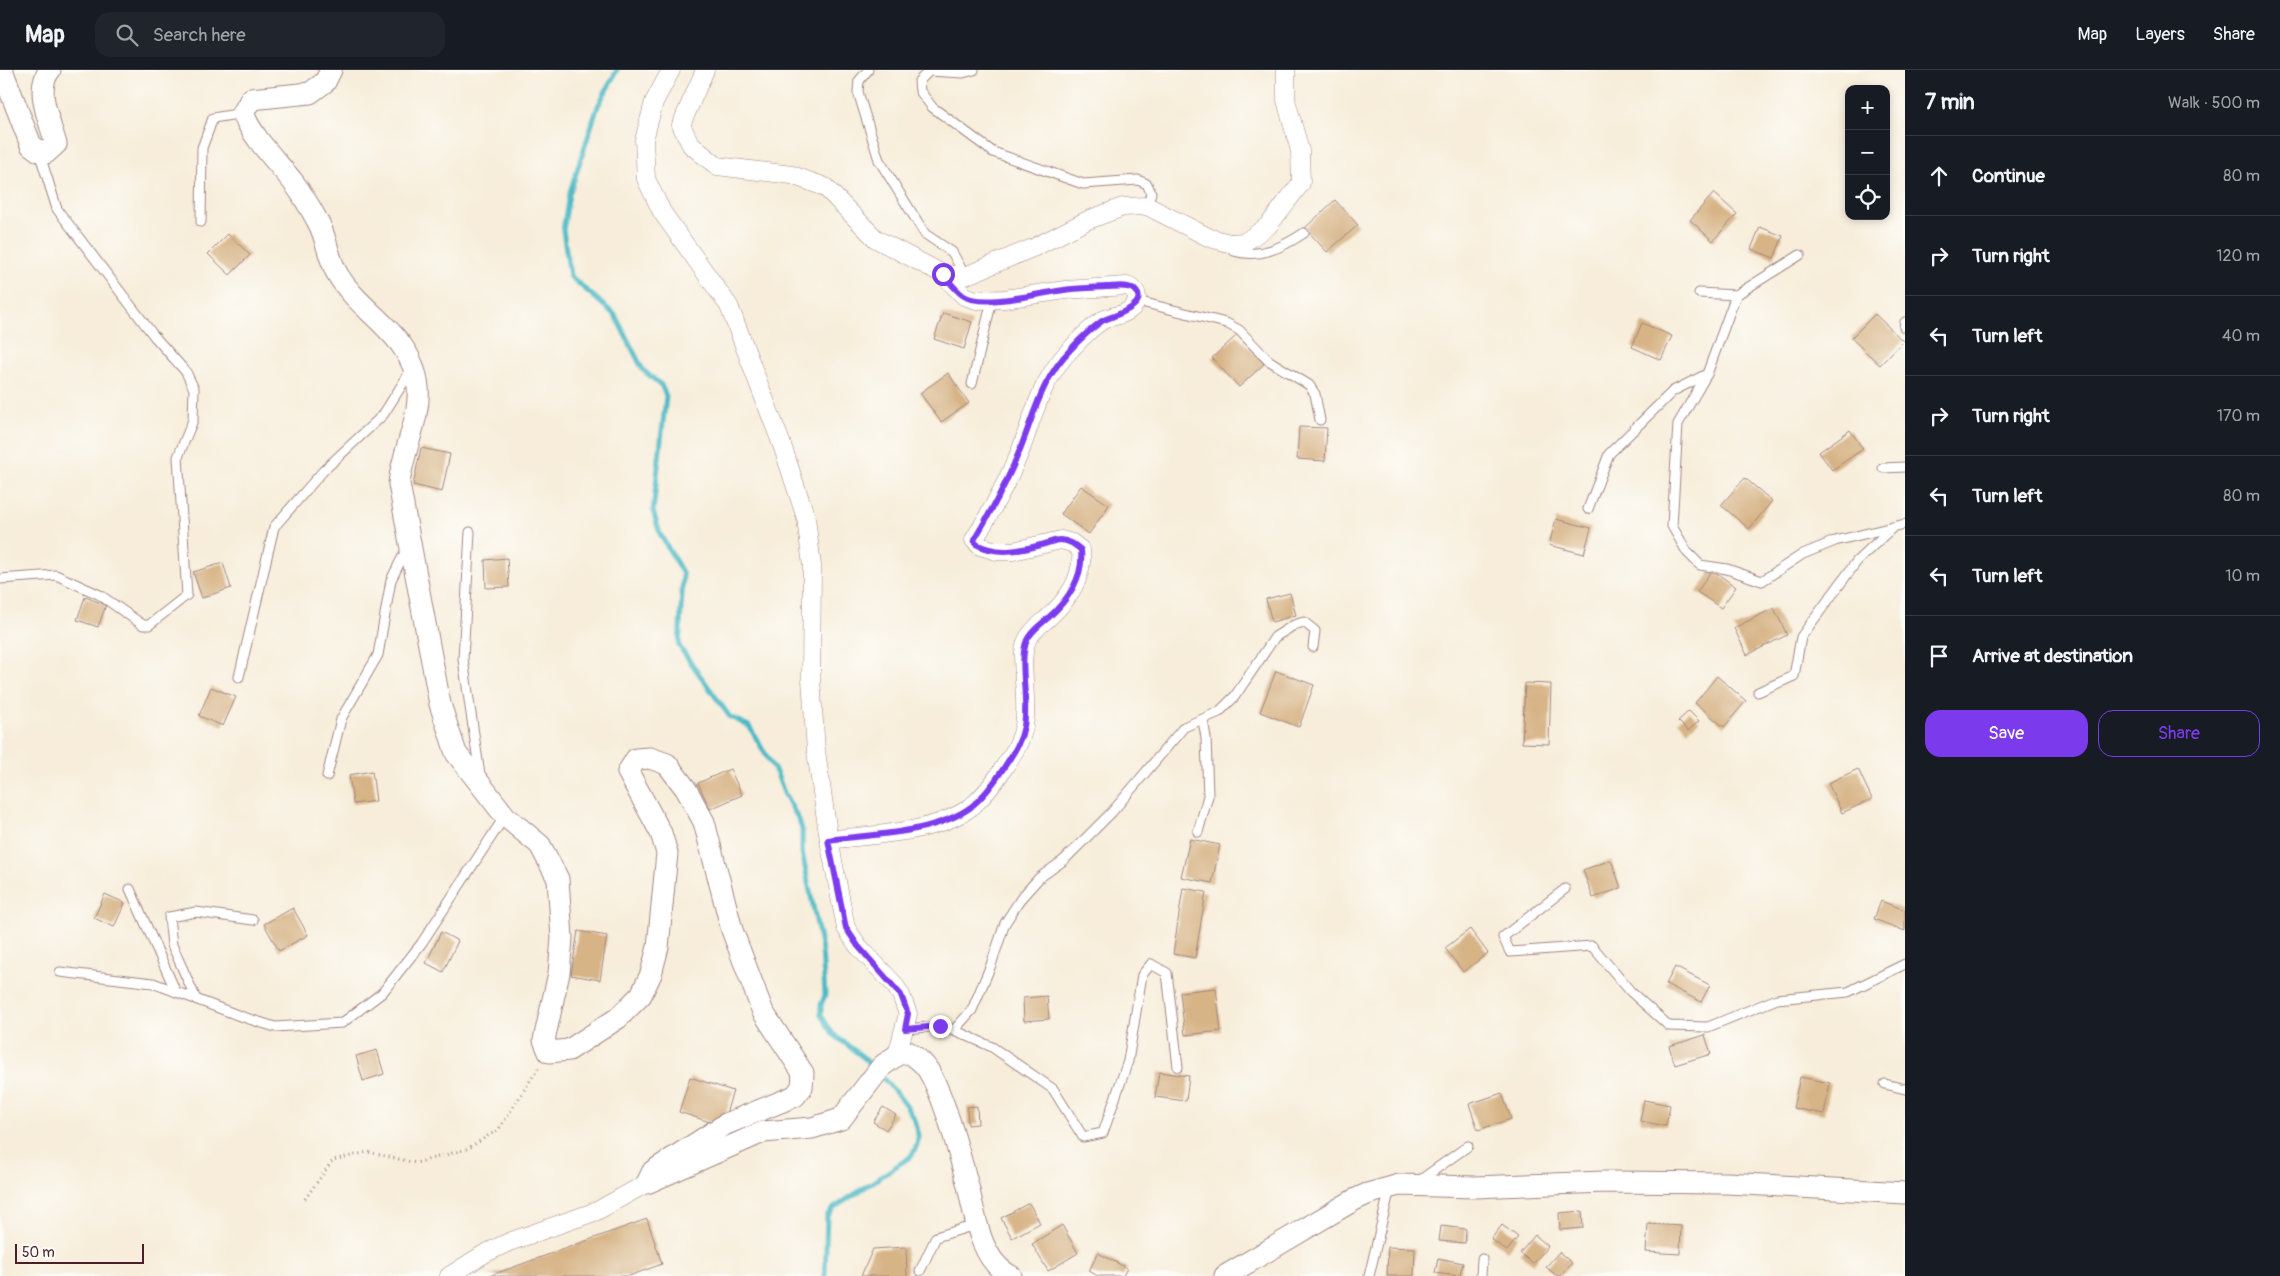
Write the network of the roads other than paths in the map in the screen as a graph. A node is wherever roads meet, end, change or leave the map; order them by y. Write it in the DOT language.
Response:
graph roads {
  1 [pos="2,70"];
  2 [pos="50,70"];
  3 [pos="331,70"];
  4 [pos="671,70"];
  5 [pos="705,70"];
  6 [pos="868,70"];
  7 [pos="974,70"];
  8 [pos="1286,70"];
  9 [pos="243,113"];
  10 [pos="39,151"];
  11 [pos="1147,206"];
  12 [pos="201,222"];
  13 [pos="1304,233"];
  14 [pos="1229,244"];
  15 [pos="1800,255"];
  16 [pos="943,274"];
  17 [pos="965,276"];
  18 [pos="1699,294"];
  19 [pos="1736,295"];
  20 [pos="992,300"];
  21 [pos="1137,301"];
  22 [pos="412,368"];
  23 [pos="1707,374"];
  24 [pos="972,384"];
  25 [pos="1320,420"];
  26 [pos="1905,467"];
  27 [pos="1882,468"];
  28 [pos="1588,509"];
  29 [pos="1905,524"];
  30 [pos="1895,525"];
  31 [pos="470,532"];
  32 [pos="410,543"];
  33 [pos="0,578"];
  34 [pos="1313,647"];
  35 [pos="239,677"];
  36 [pos="1758,692"];
  37 [pos="1203,720"];
  38 [pos="328,776"];
  39 [pos="481,785"];
  40 [pos="505,816"];
  41 [pos="1198,832"];
  42 [pos="828,840"];
  43 [pos="130,889"];
  44 [pos="1565,889"];
  45 [pos="253,920"];
  46 [pos="1905,964"];
  47 [pos="60,972"];
  48 [pos="176,992"];
  49 [pos="196,999"];
  50 [pos="905,1029"];
  51 [pos="954,1030"];
  52 [pos="884,1065"];
  53 [pos="1178,1067"];
  54 [pos="1885,1084"];
  55 [pos="1905,1089"];
  56 [pos="1468,1146"];
  57 [pos="647,1183"];
  58 [pos="1413,1186"];
  59 [pos="1390,1187"];
  60 [pos="1905,1193"];
  61 [pos="975,1225"];
  62 [pos="1482,1259"];
  63 [pos="920,1271"];
  64 [pos="449,1276"];
  65 [pos="1011,1276"];
  66 [pos="1225,1276"];
  67 [pos="1369,1276"];
  68 [pos="1481,1276"];
  1 -- 10 [label="street"];
  2 -- 10 [label="street"];
  3 -- 9 [label="street"];
  4 -- 42 [label="street"];
  5 -- 16 [label="street"];
  6 -- 17 [label="lane"];
  7 -- 11 [label="lane"];
  8 -- 14 [label="street"];
  9 -- 12 [label="lane"];
  9 -- 22 [label="street"];
  10 -- 33 [label="lane"];
  11 -- 14 [label="street"];
  11 -- 17 [label="street"];
  13 -- 14 [label="lane"];
  15 -- 19 [label="lane"];
  16 -- 17 [label="street"];
  16 -- 20 [label="street"];
  18 -- 19 [label="lane"];
  19 -- 23 [label="lane"];
  20 -- 21 [label="street"];
  20 -- 24 [label="lane"];
  21 -- 25 [label="lane"];
  21 -- 42 [label="street"];
  22 -- 32 [label="street"];
  22 -- 35 [label="lane"];
  23 -- 28 [label="lane"];
  23 -- 30 [label="lane"];
  26 -- 27 [label="lane"];
  29 -- 30 [label="lane"];
  30 -- 36 [label="lane"];
  31 -- 39 [label="lane"];
  32 -- 38 [label="lane"];
  32 -- 39 [label="street"];
  34 -- 37 [label="lane"];
  37 -- 41 [label="lane"];
  37 -- 51 [label="lane"];
  39 -- 40 [label="street"];
  40 -- 49 [label="lane"];
  40 -- 57 [label="street"];
  42 -- 50 [label="street"];
  43 -- 48 [label="lane"];
  44 -- 46 [label="lane"];
  45 -- 49 [label="lane"];
  47 -- 48 [label="lane"];
  48 -- 49 [label="lane"];
  50 -- 51 [label="lane"];
  50 -- 52 [label="street"];
  51 -- 53 [label="lane"];
  52 -- 57 [label="street"];
  52 -- 61 [label="street"];
  54 -- 55 [label="lane"];
  56 -- 58 [label="lane"];
  57 -- 64 [label="street"];
  58 -- 59 [label="street"];
  58 -- 60 [label="street"];
  59 -- 66 [label="street"];
  59 -- 67 [label="lane"];
  61 -- 63 [label="lane"];
  61 -- 65 [label="street"];
  62 -- 68 [label="lane"];
}
